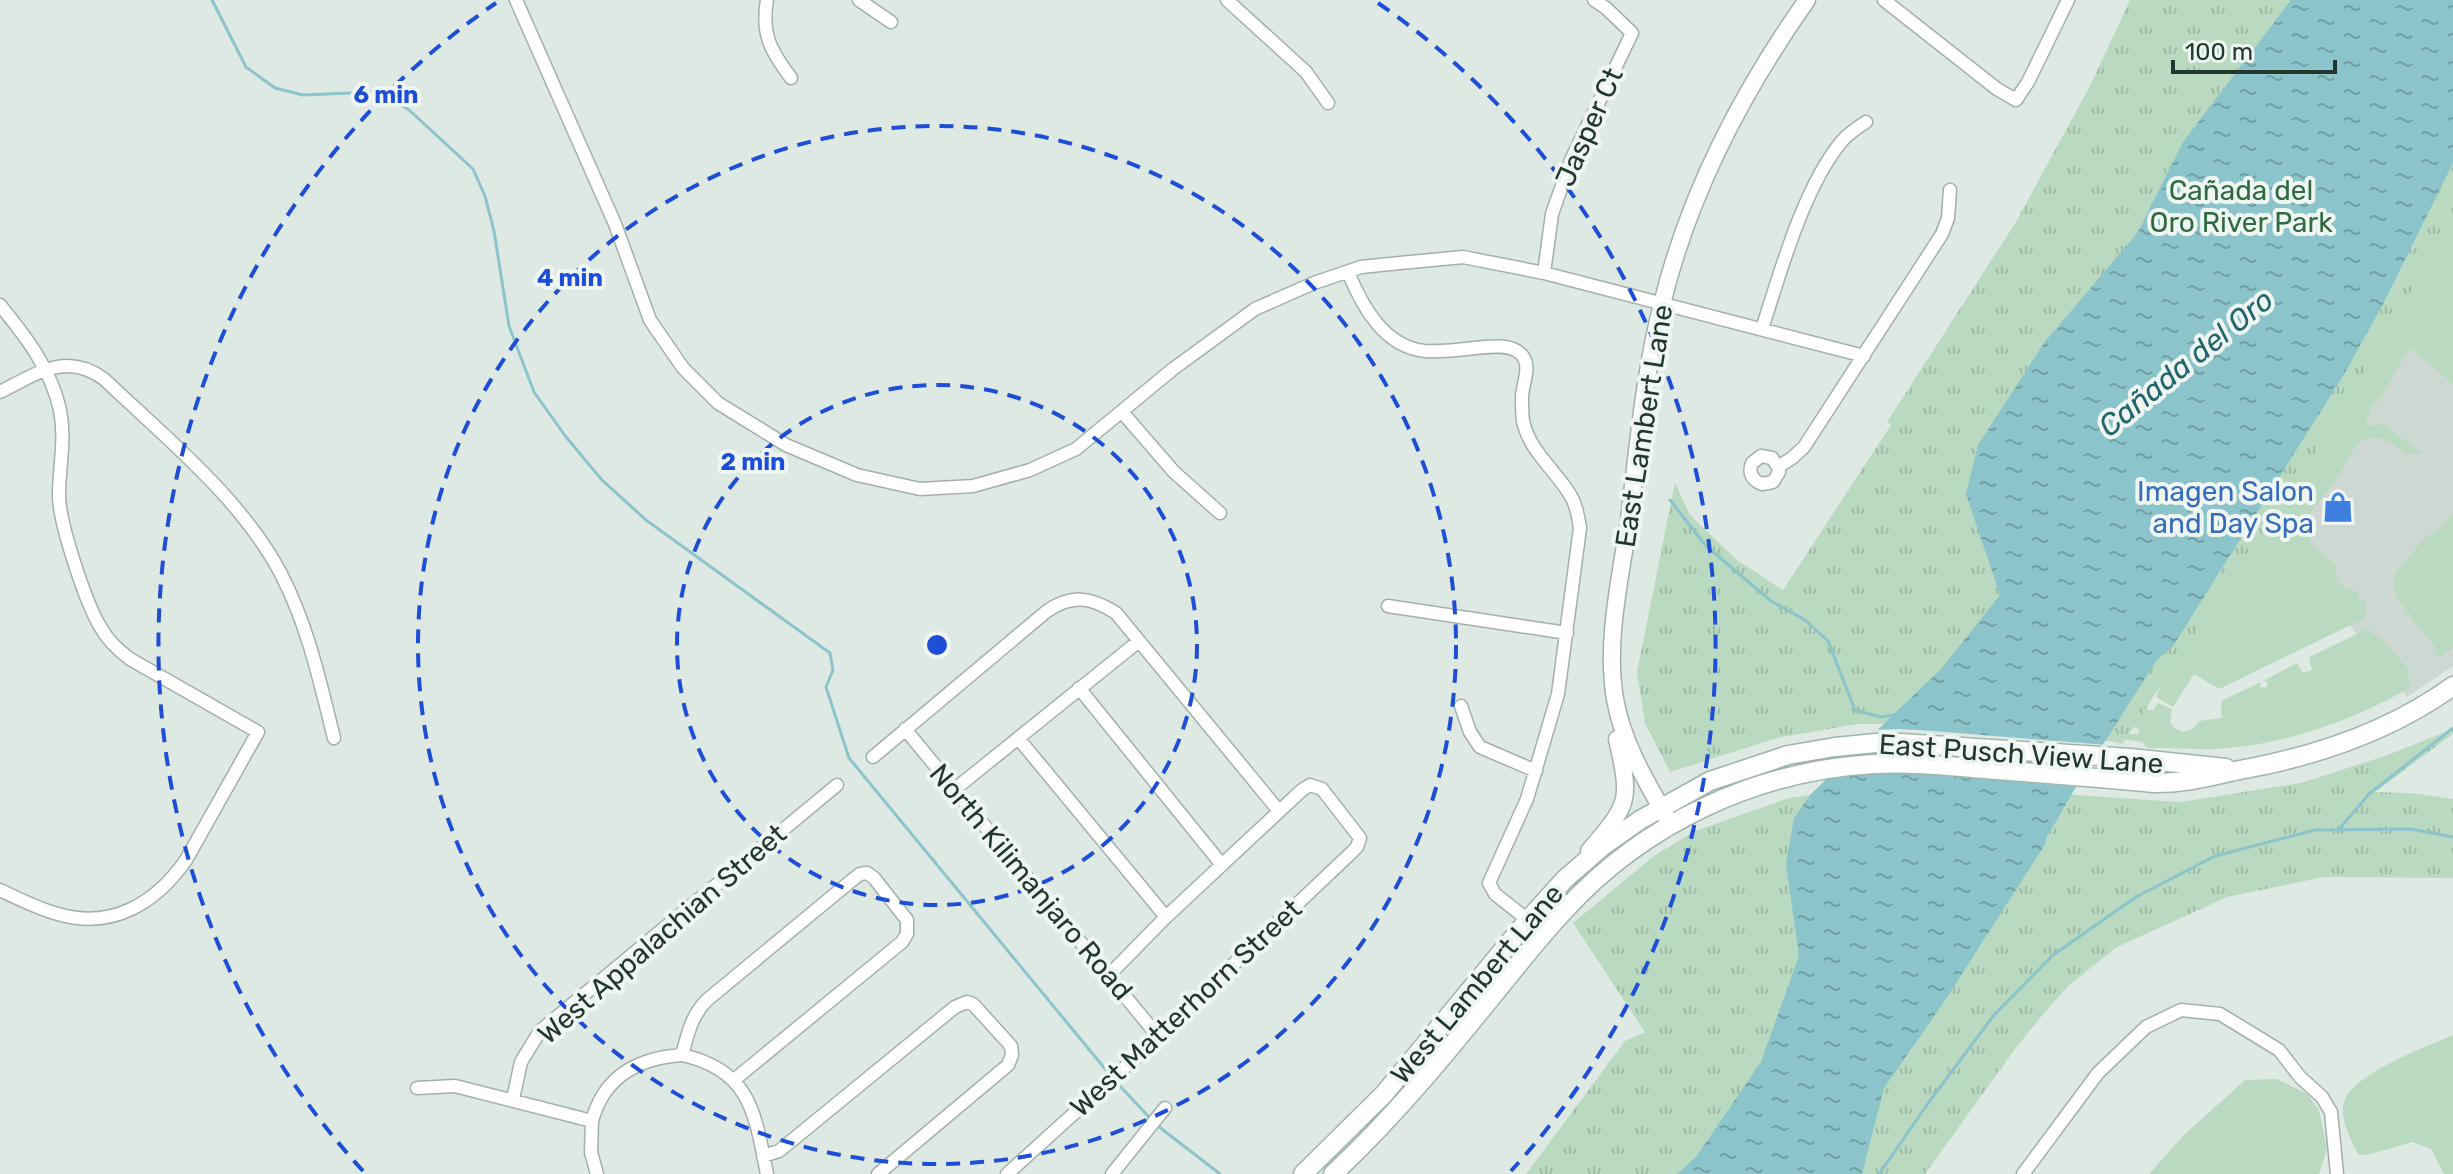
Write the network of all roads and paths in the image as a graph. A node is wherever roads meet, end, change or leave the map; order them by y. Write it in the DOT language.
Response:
graph roads {
  1 [pos="516,0"];
  2 [pos="767,0"];
  3 [pos="859,0"];
  4 [pos="1227,0"];
  5 [pos="1594,0"];
  6 [pos="1807,0"];
  7 [pos="1884,0"];
  8 [pos="2068,0"];
  9 [pos="891,22"];
  10 [pos="791,78"];
  11 [pos="1328,103"];
  12 [pos="1866,122"];
  13 [pos="1950,190"];
  14 [pos="1348,272"];
  15 [pos="1544,273"];
  16 [pos="1662,303"];
  17 [pos="0,305"];
  18 [pos="1762,329"];
  19 [pos="1864,356"];
  20 [pos="46,370"];
  21 [pos="0,392"];
  22 [pos="1122,412"];
  23 [pos="1778,467"];
  24 [pos="1220,513"];
  25 [pos="1388,606"];
  26 [pos="1567,633"];
  27 [pos="1139,641"];
  28 [pos="2453,686"];
  29 [pos="1079,688"];
  30 [pos="1615,702"];
  31 [pos="1461,706"];
  32 [pos="905,729"];
  33 [pos="334,738"];
  34 [pos="1018,738"];
  35 [pos="873,757"];
  36 [pos="2248,768"];
  37 [pos="1536,771"];
  38 [pos="837,785"];
  39 [pos="955,789"];
  40 [pos="1661,806"];
  41 [pos="1279,811"];
  42 [pos="1677,821"];
  43 [pos="1222,865"];
  44 [pos="1565,879"];
  45 [pos="0,890"];
  46 [pos="1166,917"];
  47 [pos="1528,920"];
  48 [pos="1108,976"];
  49 [pos="1481,977"];
  50 [pos="1157,1035"];
  51 [pos="682,1055"];
  52 [pos="1429,1073"];
  53 [pos="734,1080"];
  54 [pos="417,1088"];
  55 [pos="513,1099"];
  56 [pos="1165,1108"];
  57 [pos="592,1121"];
  58 [pos="763,1156"];
  59 [pos="597,1174"];
  60 [pos="767,1174"];
  61 [pos="878,1174"];
  62 [pos="1007,1174"];
  63 [pos="1112,1174"];
  64 [pos="1303,1174"];
  65 [pos="1333,1174"];
  66 [pos="2023,1174"];
  67 [pos="2337,1174"];
  1 -- 22 [label="street"];
  2 -- 10 [label="street"];
  3 -- 9 [label="street"];
  4 -- 11 [label="street"];
  5 -- 15 [label="street, Jasper Ct"];
  6 -- 16 [label="street, East Lambert Lane"];
  7 -- 8 [label="street"];
  12 -- 18 [label="street"];
  13 -- 19 [label="street"];
  14 -- 15 [label="street"];
  14 -- 22 [label="street"];
  14 -- 26 [label="street"];
  15 -- 16 [label="street"];
  16 -- 18 [label="street"];
  16 -- 30 [label="street, East Lambert Lane"];
  17 -- 20 [label="street"];
  18 -- 19 [label="street"];
  19 -- 23 [label="street"];
  20 -- 21 [label="street"];
  20 -- 33 [label="street"];
  20 -- 45 [label="street"];
  22 -- 24 [label="street"];
  25 -- 26 [label="street"];
  26 -- 37 [label="street"];
  27 -- 29 [label="street"];
  27 -- 32 [label="street"];
  27 -- 41 [label="street"];
  28 -- 36 [label="main road, East Pusch View Lane"];
  29 -- 34 [label="street"];
  29 -- 43 [label="street"];
  30 -- 40 [label="street, East Lambert Lane"];
  30 -- 44 [label="street"];
  31 -- 37 [label="street"];
  32 -- 35 [label="street"];
  32 -- 39 [label="street, North Kilimanjaro Road"];
  34 -- 39 [label="street"];
  34 -- 46 [label="street"];
  36 -- 40 [label="main road, East Pusch View Lane"];
  36 -- 42 [label="main road, East Pusch View Lane"];
  37 -- 47 [label="street"];
  38 -- 55 [label="street, West Appalachian Street"];
  39 -- 48 [label="street, North Kilimanjaro Road"];
  40 -- 42 [label="street, East Lambert Lane"];
  40 -- 44 [label="main road, West Lambert Lane"];
  41 -- 43 [label="street"];
  41 -- 50 [label="street, West Matterhorn Street"];
  42 -- 52 [label="main road, West Lambert Lane"];
  43 -- 46 [label="street"];
  44 -- 47 [label="main road, West Lambert Lane"];
  46 -- 48 [label="street"];
  47 -- 49 [label="main road, West Lambert Lane"];
  48 -- 50 [label="street, North Kilimanjaro Road"];
  49 -- 52 [label="main road"];
  49 -- 64 [label="main road, West Lambert Lane"];
  50 -- 62 [label="street, West Matterhorn Street"];
  51 -- 53 [label="street"];
  51 -- 53 [label="street"];
  51 -- 57 [label="street"];
  52 -- 65 [label="main road, West Lambert Lane"];
  53 -- 58 [label="street"];
  54 -- 55 [label="street"];
  55 -- 57 [label="street"];
  56 -- 63 [label="street"];
  57 -- 59 [label="street"];
  58 -- 60 [label="street"];
  58 -- 61 [label="street"];
  66 -- 67 [label="street"];
}
